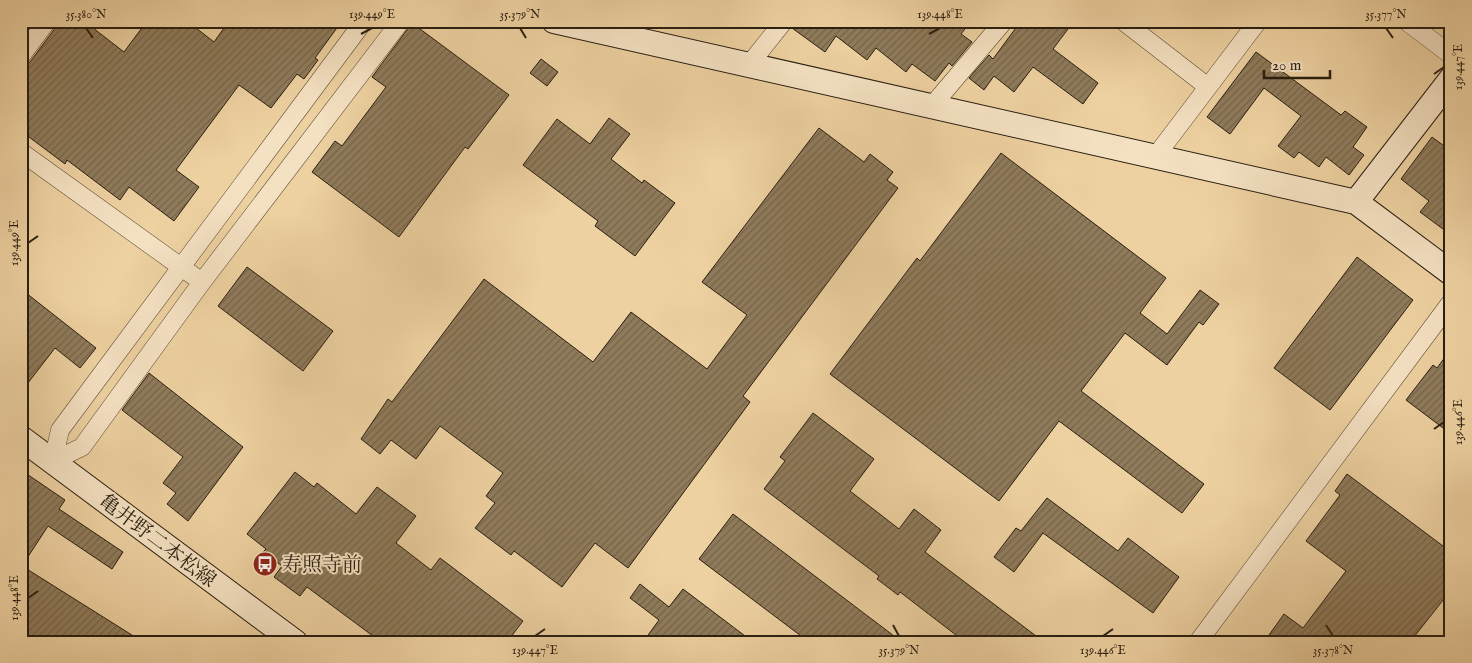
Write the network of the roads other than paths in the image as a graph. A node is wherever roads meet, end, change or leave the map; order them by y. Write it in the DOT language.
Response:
graph roads {
  1 [pos="47,21"];
  2 [pos="364,21"];
  3 [pos="398,21"];
  4 [pos="554,21"];
  5 [pos="784,21"];
  6 [pos="1004,21"];
  7 [pos="1123,21"];
  8 [pos="1258,21"];
  9 [pos="1406,21"];
  10 [pos="591,25"];
  11 [pos="1451,55"];
  12 [pos="21,56"];
  13 [pos="748,66"];
  14 [pos="1451,79"];
  15 [pos="1208,87"];
  16 [pos="931,107"];
  17 [pos="21,152"];
  18 [pos="1155,157"];
  19 [pos="1356,202"];
  20 [pos="181,267"];
  21 [pos="1451,273"];
  22 [pos="202,282"];
  23 [pos="1451,302"];
  24 [pos="21,438"];
  25 [pos="53,462"];
  26 [pos="295,642"];
  27 [pos="1198,642"];
  1 -- 12 [label="street"];
  2 -- 20 [label="street"];
  3 -- 22 [label="street"];
  4 -- 10 [label="street"];
  5 -- 13 [label="street"];
  6 -- 16 [label="street"];
  7 -- 15 [label="street"];
  8 -- 15 [label="street"];
  9 -- 11 [label="street"];
  10 -- 13 [label="street"];
  13 -- 16 [label="street"];
  14 -- 19 [label="street"];
  15 -- 18 [label="street"];
  16 -- 18 [label="street"];
  17 -- 20 [label="street"];
  18 -- 19 [label="street"];
  19 -- 21 [label="street"];
  20 -- 22 [label="street"];
  20 -- 25 [label="street"];
  22 -- 25 [label="street"];
  23 -- 27 [label="street"];
  24 -- 25 [label="street, 亀井野二本松線"];
  25 -- 26 [label="street, 亀井野二本松線"];
}
